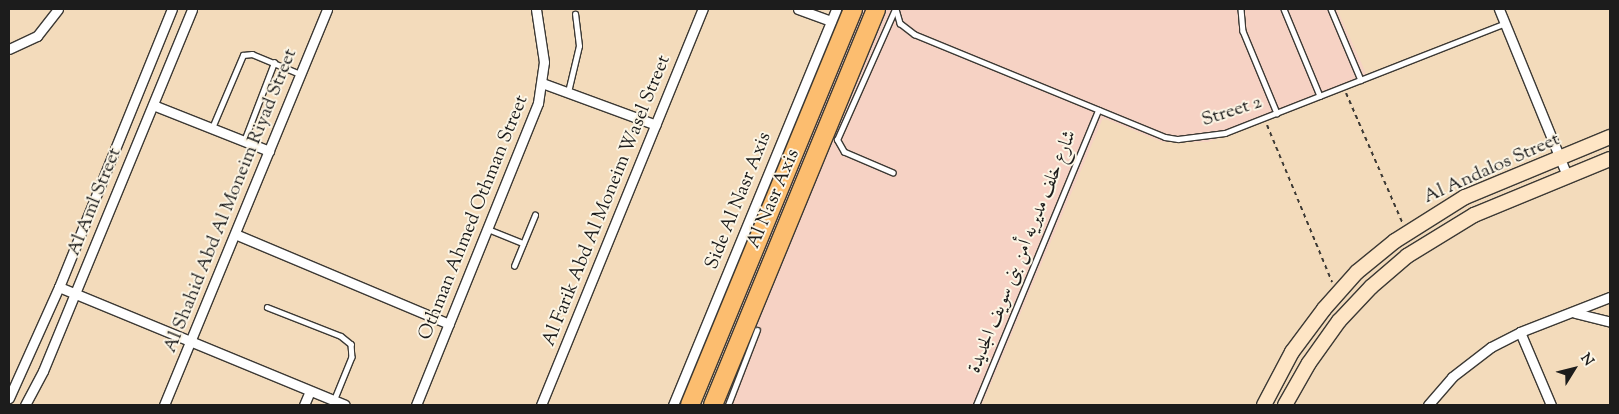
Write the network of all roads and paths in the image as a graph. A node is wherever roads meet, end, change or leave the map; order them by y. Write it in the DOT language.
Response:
graph roads {
  1 [pos="58,9"];
  2 [pos="172,9"];
  3 [pos="192,9"];
  4 [pos="327,9"];
  5 [pos="536,9"];
  6 [pos="703,9"];
  7 [pos="798,9"];
  8 [pos="836,9"];
  9 [pos="853,9"];
  10 [pos="876,9"];
  11 [pos="895,9"];
  12 [pos="1241,9"];
  13 [pos="1284,9"];
  14 [pos="1331,9"];
  15 [pos="1499,9"];
  16 [pos="575,14"];
  17 [pos="831,21"];
  18 [pos="1505,23"];
  19 [pos="9,49"];
  20 [pos="274,63"];
  21 [pos="300,74"];
  22 [pos="1360,80"];
  23 [pos="542,83"];
  24 [pos="1343,87"];
  25 [pos="568,92"];
  26 [pos="1320,96"];
  27 [pos="153,105"];
  28 [pos="1098,110"];
  29 [pos="1277,113"];
  30 [pos="1264,118"];
  31 [pos="656,125"];
  32 [pos="212,128"];
  33 [pos="1610,137"];
  34 [pos="244,141"];
  35 [pos="269,151"];
  36 [pos="1560,158"];
  37 [pos="1610,158"];
  38 [pos="893,173"];
  39 [pos="1567,176"];
  40 [pos="535,215"];
  41 [pos="488,229"];
  42 [pos="1407,232"];
  43 [pos="235,234"];
  44 [pos="523,243"];
  45 [pos="514,266"];
  46 [pos="59,287"];
  47 [pos="1337,293"];
  48 [pos="75,294"];
  49 [pos="1610,297"];
  50 [pos="731,305"];
  51 [pos="268,306"];
  52 [pos="1572,312"];
  53 [pos="750,313"];
  54 [pos="1610,322"];
  55 [pos="449,324"];
  56 [pos="757,330"];
  57 [pos="1520,332"];
  58 [pos="191,341"];
  59 [pos="310,391"];
  60 [pos="9,398"];
  61 [pos="334,401"];
  62 [pos="25,405"];
  63 [pos="164,405"];
  64 [pos="304,405"];
  65 [pos="345,405"];
  66 [pos="416,405"];
  67 [pos="541,405"];
  68 [pos="673,405"];
  69 [pos="690,405"];
  70 [pos="713,405"];
  71 [pos="728,405"];
  72 [pos="976,405"];
  73 [pos="1264,405"];
  74 [pos="1285,405"];
  75 [pos="1428,405"];
  76 [pos="1551,405"];
  1 -- 19 [label="street"];
  2 -- 46 [label="street, Al Aml Street"];
  3 -- 27 [label="street, Al Aml Street"];
  4 -- 21 [label="street, Al Shahid Abd Al Moneim Riyad Street"];
  5 -- 23 [label="street, Othman Ahmed Othman Street"];
  6 -- 31 [label="street, Al Farik Abd Al Moneim Wasel Street"];
  7 -- 17 [label="street"];
  8 -- 17 [label="street, Side Al Nasr Axis"];
  9 -- 50 [label="highway, Al Nasr Axis"];
  10 -- 53 [label="highway, Al Nasr Axis"];
  11 -- 28 [label="lane, Street 2"];
  11 -- 38 [label="lane"];
  12 -- 29 [label="lane"];
  13 -- 26 [label="lane"];
  14 -- 22 [label="lane"];
  15 -- 18 [label="street"];
  16 -- 25 [label="lane"];
  17 -- 68 [label="street, Side Al Nasr Axis"];
  18 -- 22 [label="lane, Street 2"];
  18 -- 36 [label="street"];
  20 -- 21 [label="lane"];
  20 -- 32 [label="lane"];
  20 -- 34 [label="lane"];
  21 -- 35 [label="street, Al Shahid Abd Al Moneim Riyad Street"];
  22 -- 24 [label="lane, Street 2"];
  23 -- 25 [label="street"];
  23 -- 41 [label="street, Othman Ahmed Othman Street"];
  24 -- 26 [label="lane, Street 2"];
  24 -- 42 [label="path"];
  25 -- 31 [label="street"];
  26 -- 29 [label="lane, Street 2"];
  27 -- 32 [label="street"];
  27 -- 48 [label="street, Al Aml Street"];
  28 -- 30 [label="lane, Street 2"];
  28 -- 72 [label="lane, شارع خلف مديريه أمن بنى سويف الجديدة"];
  29 -- 30 [label="lane, Street 2"];
  30 -- 47 [label="path"];
  31 -- 67 [label="street, Al Farik Abd Al Moneim Wasel Street"];
  32 -- 34 [label="street"];
  33 -- 36 [label="street, Al Andalos Street"];
  34 -- 35 [label="street"];
  35 -- 43 [label="street, Al Shahid Abd Al Moneim Riyad Street"];
  36 -- 39 [label="street"];
  36 -- 42 [label="street, Al Andalos Street"];
  37 -- 39 [label="street, Al Andalos Street"];
  39 -- 74 [label="street, Al Andalos Street"];
  40 -- 44 [label="lane"];
  41 -- 44 [label="lane"];
  41 -- 55 [label="street, Othman Ahmed Othman Street"];
  42 -- 47 [label="street, Al Andalos Street"];
  43 -- 55 [label="street"];
  43 -- 58 [label="street, Al Shahid Abd Al Moneim Riyad Street"];
  44 -- 45 [label="lane"];
  46 -- 48 [label="street"];
  46 -- 60 [label="street, Al Aml Street"];
  47 -- 73 [label="street, Al Andalos Street"];
  48 -- 58 [label="street"];
  48 -- 62 [label="street, Al Aml Street"];
  49 -- 52 [label="street"];
  50 -- 53 [label="highway"];
  50 -- 69 [label="highway, Al Nasr Axis"];
  51 -- 61 [label="lane"];
  52 -- 54 [label="street"];
  52 -- 57 [label="street"];
  53 -- 70 [label="highway, Al Nasr Axis"];
  55 -- 66 [label="street, Othman Ahmed Othman Street"];
  56 -- 71 [label="lane"];
  57 -- 75 [label="street"];
  57 -- 76 [label="street"];
  58 -- 59 [label="street"];
  58 -- 63 [label="street, Al Shahid Abd Al Moneim Riyad Street"];
  59 -- 61 [label="street"];
  59 -- 64 [label="street"];
  61 -- 65 [label="street"];
}
